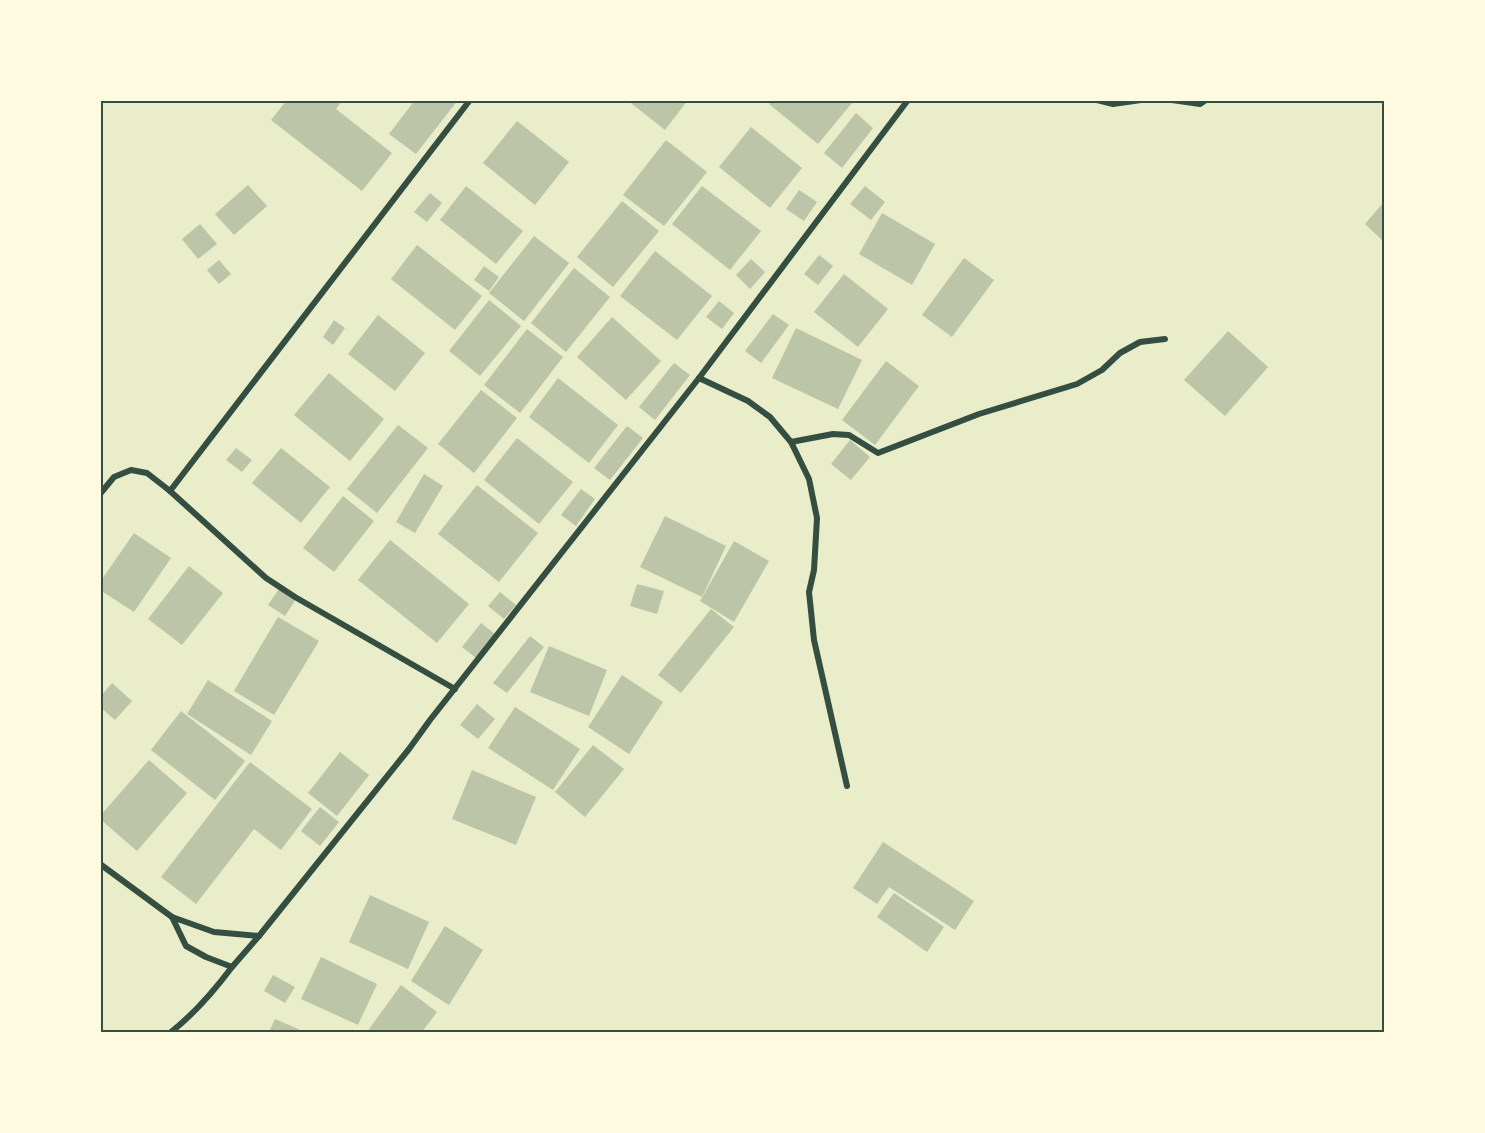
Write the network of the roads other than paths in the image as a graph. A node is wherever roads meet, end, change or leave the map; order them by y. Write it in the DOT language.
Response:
graph roads {
  1 [pos="470,100"];
  2 [pos="908,100"];
  3 [pos="1097,100"];
  4 [pos="1142,100"];
  5 [pos="1172,100"];
  6 [pos="1206,100"];
  7 [pos="1165,339"];
  8 [pos="699,378"];
  9 [pos="791,442"];
  10 [pos="170,491"];
  11 [pos="100,494"];
  12 [pos="455,689"];
  13 [pos="847,786"];
  14 [pos="100,864"];
  15 [pos="172,918"];
  16 [pos="259,936"];
  17 [pos="232,967"];
  18 [pos="171,1032"];
  1 -- 10 [label="street"];
  2 -- 8 [label="street"];
  3 -- 4 [label="street"];
  5 -- 6 [label="street"];
  7 -- 9 [label="street"];
  8 -- 9 [label="street"];
  8 -- 12 [label="street"];
  9 -- 13 [label="street"];
  10 -- 11 [label="street"];
  10 -- 12 [label="street"];
  12 -- 16 [label="street"];
  14 -- 15 [label="street"];
  15 -- 16 [label="street"];
  15 -- 17 [label="street"];
  16 -- 17 [label="street"];
  17 -- 18 [label="street"];
}
